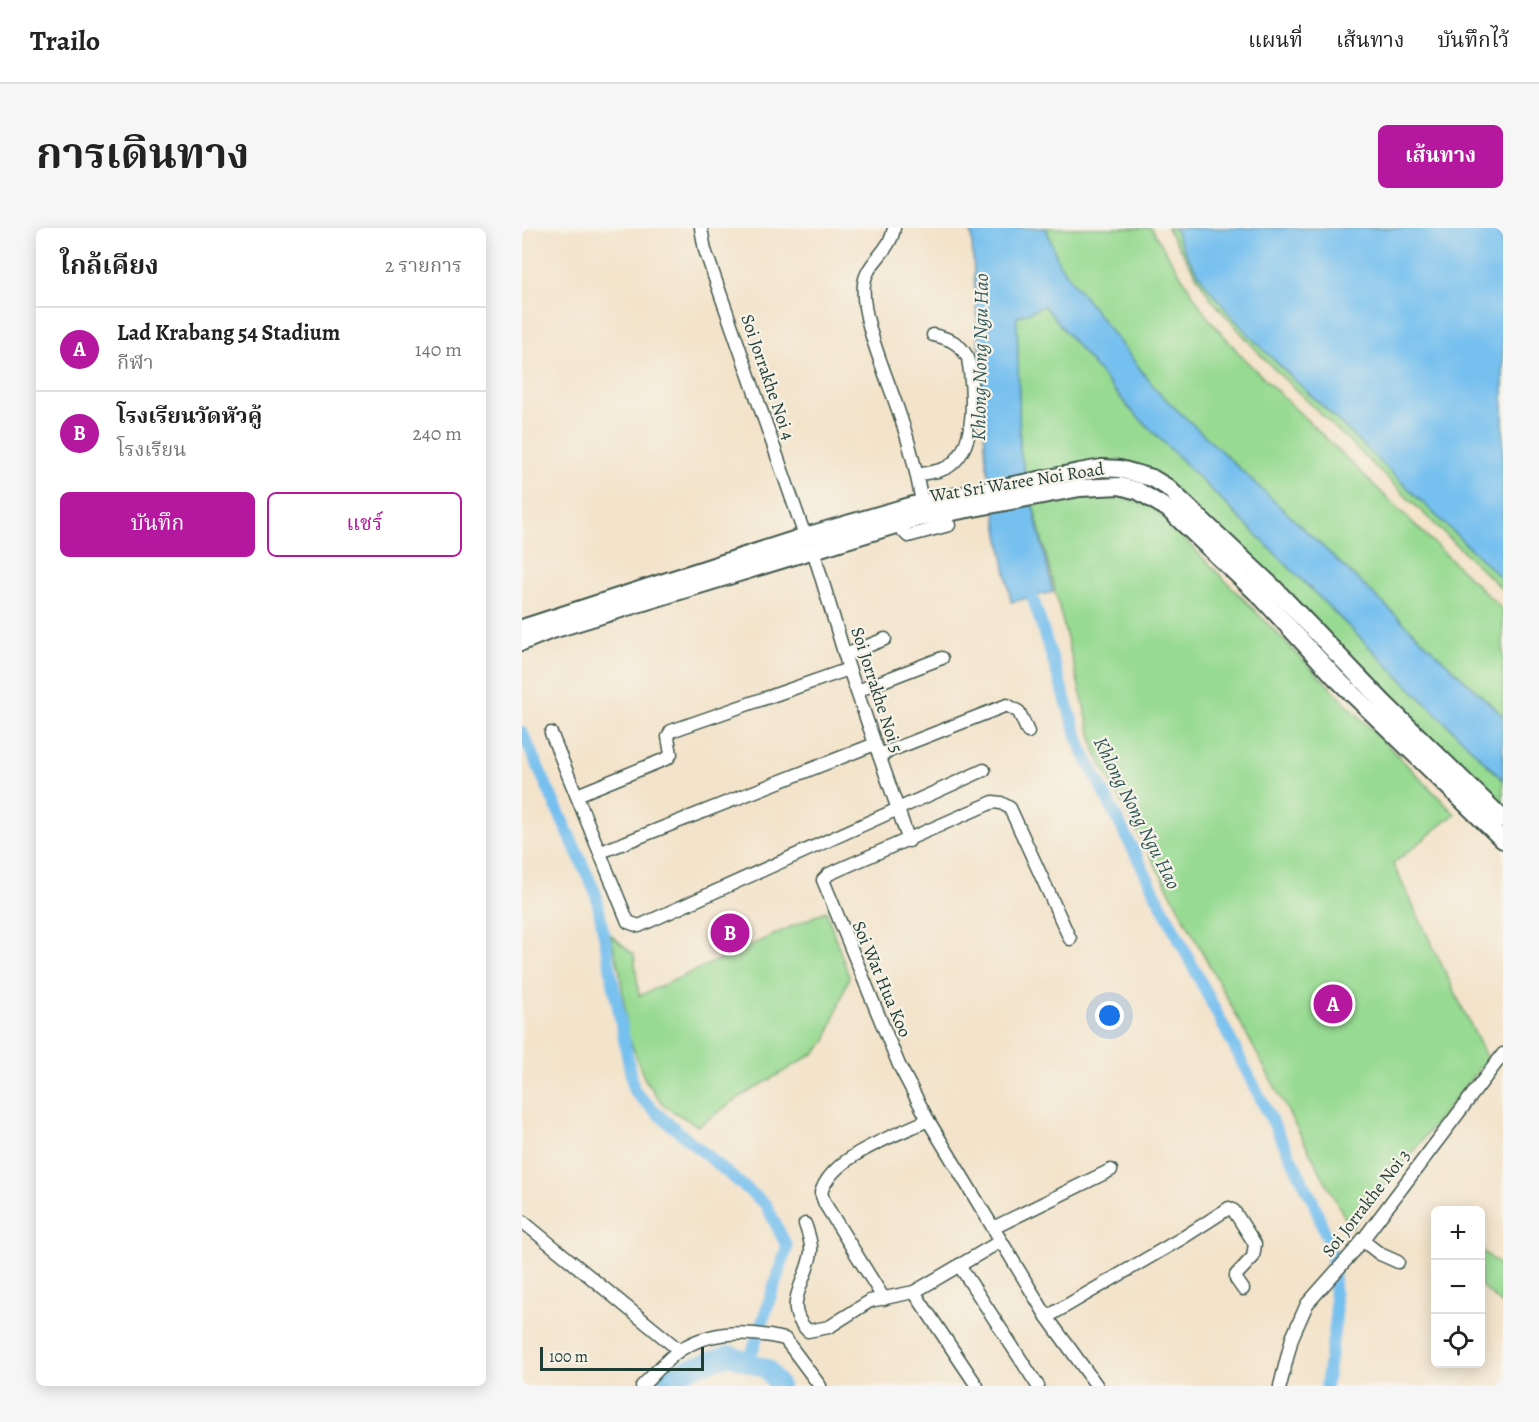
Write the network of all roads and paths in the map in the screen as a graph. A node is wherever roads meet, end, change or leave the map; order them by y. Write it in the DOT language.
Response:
graph roads {
  1 [pos="702,228"];
  2 [pos="894,228"];
  3 [pos="933,335"];
  4 [pos="917,475"];
  5 [pos="1079,480"];
  6 [pos="929,506"];
  7 [pos="897,525"];
  8 [pos="949,525"];
  9 [pos="809,543"];
  10 [pos="522,628"];
  11 [pos="885,639"];
  12 [pos="522,642"];
  13 [pos="845,655"];
  14 [pos="942,658"];
  15 [pos="849,669"];
  16 [pos="857,691"];
  17 [pos="1028,732"];
  18 [pos="551,733"];
  19 [pos="877,749"];
  20 [pos="984,770"];
  21 [pos="577,795"];
  22 [pos="898,809"];
  23 [pos="1503,819"];
  24 [pos="1503,840"];
  25 [pos="909,841"];
  26 [pos="601,852"];
  27 [pos="1070,939"];
  28 [pos="1503,1054"];
  29 [pos="928,1120"];
  30 [pos="1111,1170"];
  31 [pos="522,1221"];
  32 [pos="805,1224"];
  33 [pos="993,1228"];
  34 [pos="1001,1241"];
  35 [pos="1358,1245"];
  36 [pos="1398,1262"];
  37 [pos="959,1265"];
  38 [pos="1243,1289"];
  39 [pos="914,1292"];
  40 [pos="884,1299"];
  41 [pos="1047,1317"];
  42 [pos="680,1350"];
  43 [pos="642,1386"];
  44 [pos="820,1386"];
  45 [pos="977,1386"];
  46 [pos="1038,1386"];
  47 [pos="1097,1386"];
  48 [pos="1280,1386"];
  1 -- 9 [label="street, Soi Jorrakhe Noi 4"];
  2 -- 4 [label="street"];
  3 -- 4 [label="street"];
  4 -- 6 [label="street"];
  5 -- 6 [label="main road, Wat Sri Waree Noi Road"];
  5 -- 23 [label="main road, Wat Sri Waree Noi Road"];
  5 -- 24 [label="main road, Wat Sri Waree Noi Road"];
  6 -- 7 [label="main road, Wat Sri Waree Noi Road"];
  6 -- 9 [label="main road, Wat Sri Waree Noi Road"];
  7 -- 8 [label="street"];
  7 -- 9 [label="main road, Wat Sri Waree Noi Road"];
  9 -- 10 [label="main road, Wat Sri Waree Noi Road"];
  9 -- 12 [label="main road, Wat Sri Waree Noi Road"];
  9 -- 13 [label="street, Soi Jorrakhe Noi 5"];
  11 -- 13 [label="street"];
  13 -- 15 [label="street, Soi Jorrakhe Noi 5"];
  14 -- 16 [label="street"];
  15 -- 16 [label="street, Soi Jorrakhe Noi 5"];
  15 -- 21 [label="street"];
  16 -- 19 [label="street, Soi Jorrakhe Noi 5"];
  17 -- 19 [label="street"];
  18 -- 21 [label="street"];
  19 -- 22 [label="street, Soi Jorrakhe Noi 5"];
  19 -- 26 [label="street"];
  20 -- 22 [label="street"];
  21 -- 26 [label="street"];
  22 -- 25 [label="street, Soi Jorrakhe Noi 5"];
  22 -- 26 [label="street"];
  25 -- 27 [label="street, Soi Wat Hua Koo"];
  25 -- 29 [label="street, Soi Wat Hua Koo"];
  28 -- 35 [label="street, Soi Jorrakhe Noi 3"];
  29 -- 33 [label="street, Soi Wat Hua Koo"];
  29 -- 40 [label="street"];
  30 -- 33 [label="street"];
  31 -- 42 [label="street"];
  32 -- 40 [label="street"];
  33 -- 34 [label="street, Soi Wat Hua Koo"];
  34 -- 37 [label="street"];
  34 -- 41 [label="street, Soi Wat Hua Koo"];
  35 -- 36 [label="street"];
  35 -- 48 [label="street, Soi Jorrakhe Noi 3"];
  37 -- 39 [label="street"];
  37 -- 46 [label="street"];
  38 -- 41 [label="street"];
  39 -- 40 [label="street"];
  39 -- 45 [label="street"];
  41 -- 47 [label="street, Soi Wat Hua Koo"];
  42 -- 43 [label="street"];
  42 -- 44 [label="street"];
}
